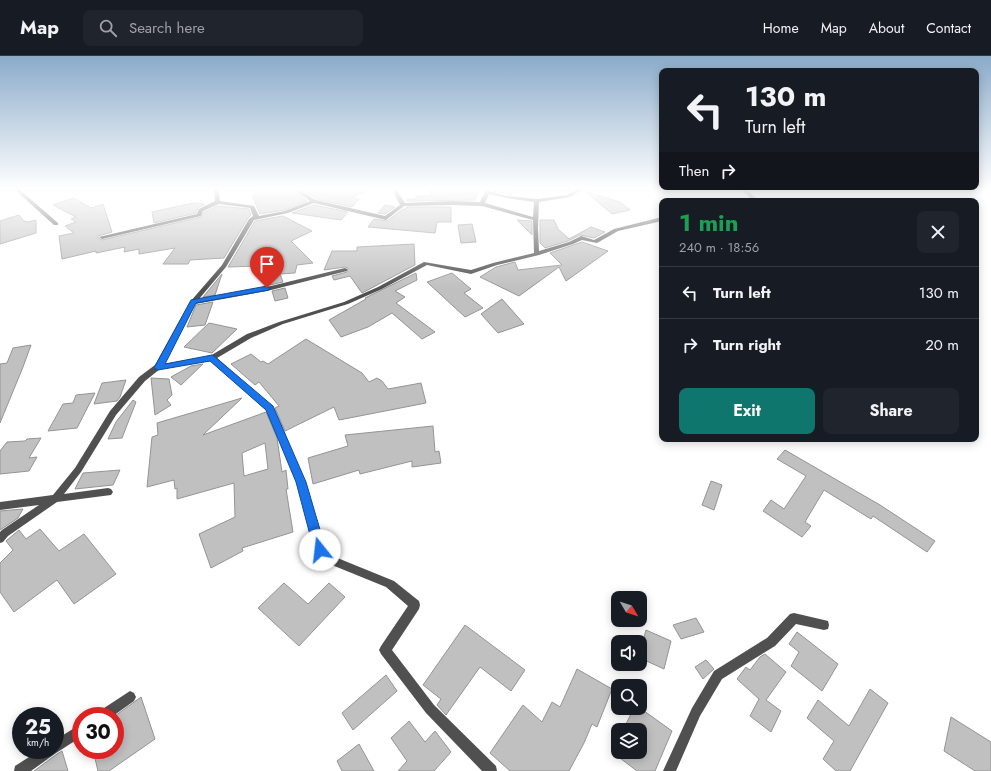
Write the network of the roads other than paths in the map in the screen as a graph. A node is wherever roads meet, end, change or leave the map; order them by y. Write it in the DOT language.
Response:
graph roads {
  1 [pos="167,222"];
  2 [pos="250,222"];
  3 [pos="535,222"];
  4 [pos="648,222"];
  5 [pos="102,237"];
  6 [pos="537,254"];
  7 [pos="345,270"];
  8 [pos="193,302"];
  9 [pos="212,358"];
  10 [pos="158,368"];
  11 [pos="108,492"];
  12 [pos="55,499"];
  13 [pos="0,506"];
  14 [pos="0,538"];
  15 [pos="824,625"];
  16 [pos="130,697"];
  17 [pos="115,707"];
  18 [pos="38,759"];
  19 [pos="20,771"];
  20 [pos="491,771"];
  21 [pos="669,771"];
  1 -- 5 [label="street"];
  2 -- 8 [label="street"];
  3 -- 6 [label="street"];
  4 -- 6 [label="street"];
  6 -- 9 [label="street"];
  7 -- 8 [label="street"];
  8 -- 10 [label="street"];
  9 -- 10 [label="street"];
  9 -- 20 [label="street"];
  10 -- 12 [label="street"];
  11 -- 12 [label="street"];
  12 -- 13 [label="street"];
  12 -- 14 [label="street"];
  15 -- 21 [label="street"];
  16 -- 17 [label="street"];
  18 -- 19 [label="street"];
}
